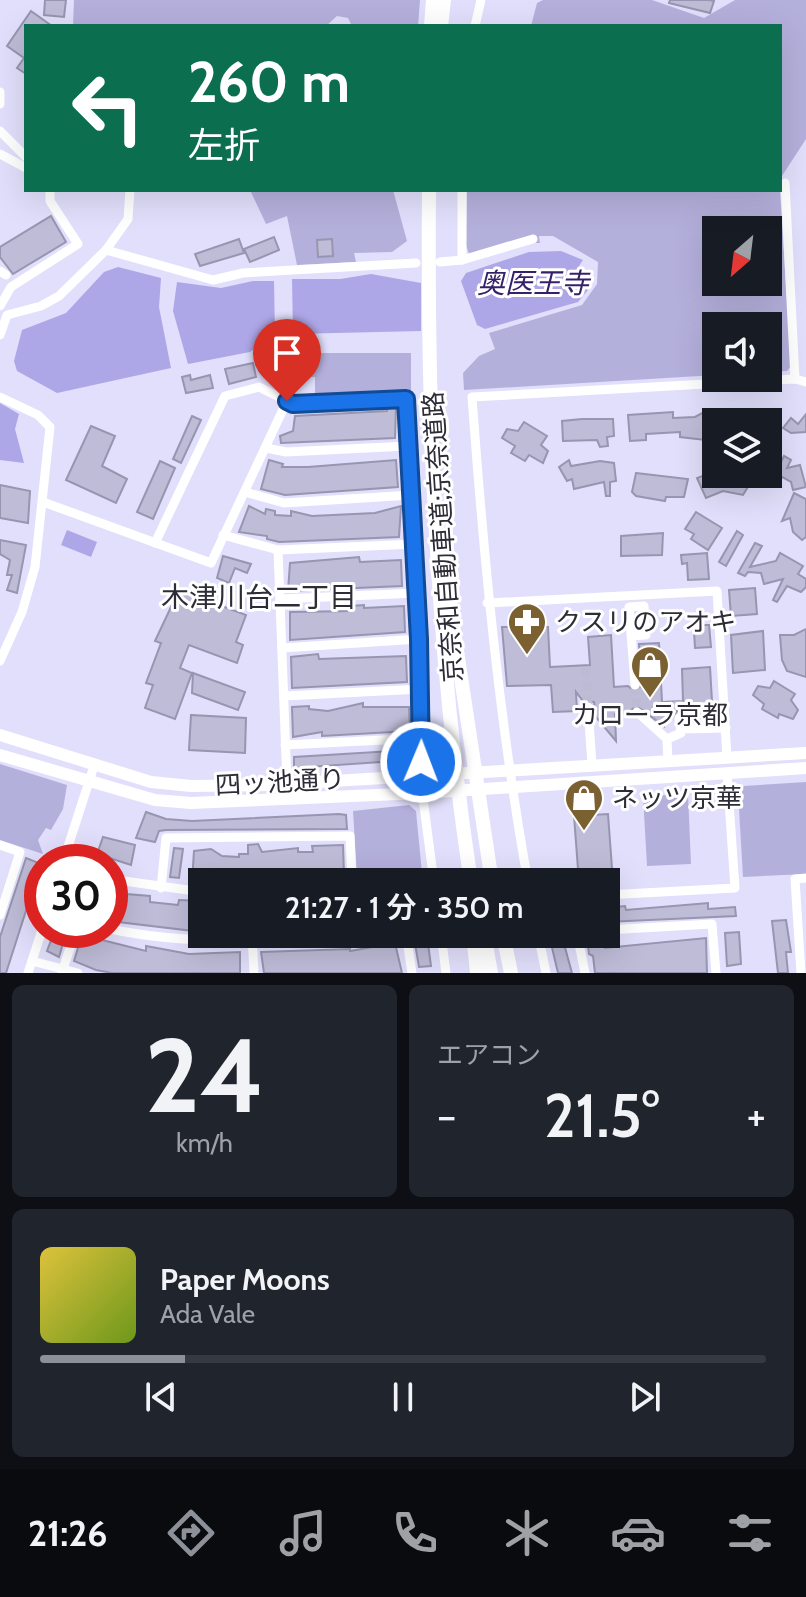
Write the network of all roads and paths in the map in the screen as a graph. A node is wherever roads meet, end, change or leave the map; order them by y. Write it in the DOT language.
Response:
graph roads {
  1 [pos="433,0"];
  2 [pos="444,0"];
  3 [pos="481,0"];
  4 [pos="431,24"];
  5 [pos="441,24"];
  6 [pos="475,24"];
  7 [pos="0,92"];
  8 [pos="0,104"];
  9 [pos="0,131"];
  10 [pos="0,154"];
  11 [pos="24,155"];
  12 [pos="24,167"];
  13 [pos="785,183"];
  14 [pos="50,192"];
  15 [pos="130,192"];
  16 [pos="429,192"];
  17 [pos="462,192"];
  18 [pos="533,239"];
  19 [pos="106,250"];
  20 [pos="462,260"];
  21 [pos="428,264"];
  22 [pos="8,277"];
  23 [pos="0,306"];
  24 [pos="0,335"];
  25 [pos="429,336"];
  26 [pos="795,379"];
  27 [pos="806,382"];
  28 [pos="0,397"];
  29 [pos="287,401"];
  30 [pos="408,446"];
  31 [pos="266,448"];
  32 [pos="245,492"];
  33 [pos="412,495"];
  34 [pos="43,502"];
  35 [pos="223,535"];
  36 [pos="155,543"];
  37 [pos="415,544"];
  38 [pos="278,550"];
  39 [pos="444,565"];
  40 [pos="417,593"];
  41 [pos="281,599"];
  42 [pos="487,603"];
  43 [pos="631,636"];
  44 [pos="419,639"];
  45 [pos="282,648"];
  46 [pos="0,661"];
  47 [pos="635,685"];
  48 [pos="421,689"];
  49 [pos="284,696"];
  50 [pos="588,707"];
  51 [pos="637,712"];
  52 [pos="679,718"];
  53 [pos="726,728"];
  54 [pos="681,729"];
  55 [pos="0,735"];
  56 [pos="422,738"];
  57 [pos="667,739"];
  58 [pos="285,745"];
  59 [pos="806,753"];
  60 [pos="0,755"];
  61 [pos="727,758"];
  62 [pos="668,762"];
  63 [pos="592,765"];
  64 [pos="94,766"];
  65 [pos="806,768"];
  66 [pos="508,770"];
  67 [pos="727,773"];
  68 [pos="422,775"];
  69 [pos="89,782"];
  70 [pos="287,783"];
  71 [pos="510,786"];
  72 [pos="424,793"];
  73 [pos="69,844"];
  74 [pos="0,845"];
  75 [pos="351,868"];
  76 [pos="432,868"];
  77 [pos="470,868"];
  78 [pos="471,868"];
  79 [pos="490,868"];
  80 [pos="525,868"];
  81 [pos="806,878"];
  82 [pos="128,882"];
  83 [pos="161,888"];
  84 [pos="188,891"];
  85 [pos="620,894"];
  86 [pos="2,899"];
  87 [pos="0,915"];
  88 [pos="802,928"];
  89 [pos="620,929"];
  90 [pos="128,932"];
  91 [pos="188,940"];
  92 [pos="36,948"];
  93 [pos="70,948"];
  94 [pos="253,948"];
  95 [pos="408,948"];
  96 [pos="443,948"];
  97 [pos="478,948"];
  98 [pos="482,948"];
  99 [pos="506,948"];
  100 [pos="541,948"];
  101 [pos="580,948"];
  102 [pos="32,961"];
  103 [pos="63,971"];
  104 [pos="28,973"];
  105 [pos="78,973"];
  106 [pos="254,973"];
  107 [pos="412,973"];
  108 [pos="446,973"];
  109 [pos="477,973"];
  110 [pos="488,973"];
  111 [pos="511,973"];
  112 [pos="546,973"];
  113 [pos="585,973"];
  114 [pos="716,973"];
  115 [pos="801,973"];
  1 -- 4 [label="highway"];
  2 -- 5 [label="highway"];
  3 -- 6 [label="street"];
  7 -- 8 [label="street"];
  9 -- 11 [label="street"];
  10 -- 12 [label="street"];
  13 -- 26 [label="street"];
  14 -- 22 [label="street"];
  15 -- 19 [label="street"];
  16 -- 21 [label="highway, 京奈和自動車道;京奈道路"];
  17 -- 20 [label="street"];
  18 -- 20 [label="street"];
  19 -- 21 [label="street"];
  19 -- 24 [label="street"];
  20 -- 21 [label="street"];
  21 -- 25 [label="highway, 京奈和自動車道;京奈道路"];
  22 -- 23 [label="street"];
  25 -- 39 [label="highway, 京奈和自動車道;京奈道路"];
  25 -- 77 [label="highway, 京奈和自動車道;京奈道路"];
  26 -- 27 [label="street"];
  26 -- 42 [label="street"];
  28 -- 34 [label="street"];
  29 -- 30 [label="street"];
  29 -- 31 [label="street"];
  29 -- 36 [label="street"];
  30 -- 31 [label="street"];
  30 -- 33 [label="street"];
  31 -- 32 [label="street"];
  32 -- 33 [label="street"];
  32 -- 35 [label="street"];
  33 -- 37 [label="street"];
  34 -- 36 [label="street"];
  34 -- 46 [label="street"];
  35 -- 36 [label="street"];
  35 -- 38 [label="street"];
  37 -- 38 [label="street"];
  37 -- 40 [label="street"];
  38 -- 41 [label="street"];
  39 -- 78 [label="highway, 京奈和自動車道;京奈道路"];
  39 -- 79 [label="highway"];
  40 -- 41 [label="street"];
  40 -- 44 [label="street"];
  41 -- 45 [label="street"];
  42 -- 53 [label="street"];
  42 -- 66 [label="street"];
  43 -- 47 [label="street"];
  44 -- 45 [label="street"];
  44 -- 48 [label="street"];
  45 -- 49 [label="street"];
  48 -- 49 [label="street"];
  48 -- 56 [label="street"];
  49 -- 58 [label="street"];
  50 -- 63 [label="street"];
  51 -- 57 [label="street"];
  52 -- 54 [label="street"];
  53 -- 54 [label="street"];
  53 -- 61 [label="street"];
  54 -- 57 [label="street"];
  55 -- 64 [label="main road, 四ッ池通り"];
  56 -- 58 [label="street"];
  56 -- 68 [label="street"];
  57 -- 62 [label="street"];
  58 -- 70 [label="street"];
  59 -- 61 [label="main road, 四ッ池通り"];
  60 -- 69 [label="main road, 四ッ池通り"];
  61 -- 62 [label="main road, 四ッ池通り"];
  62 -- 63 [label="main road, 四ッ池通り"];
  63 -- 66 [label="main road, 四ッ池通り"];
  64 -- 69 [label="street"];
  64 -- 70 [label="main road, 四ッ池通り"];
  65 -- 67 [label="main road, 四ッ池通り"];
  66 -- 68 [label="main road, 四ッ池通り"];
  66 -- 71 [label="street"];
  67 -- 71 [label="main road, 四ッ池通り"];
  67 -- 85 [label="street"];
  68 -- 70 [label="main road, 四ッ池通り"];
  68 -- 72 [label="street"];
  69 -- 72 [label="main road, 四ッ池通り"];
  69 -- 73 [label="street"];
  71 -- 72 [label="main road, 四ッ池通り"];
  71 -- 80 [label="street"];
  72 -- 76 [label="street"];
  74 -- 86 [label="street"];
  75 -- 83 [label="street"];
  81 -- 88 [label="street"];
  82 -- 83 [label="street"];
  83 -- 84 [label="street"];
  86 -- 87 [label="street"];
  88 -- 115 [label="street"];
  89 -- 114 [label="street"];
  90 -- 91 [label="street"];
  92 -- 102 [label="street"];
  93 -- 103 [label="street"];
  94 -- 106 [label="street"];
  95 -- 107 [label="street"];
  96 -- 108 [label="street"];
  97 -- 109 [label="highway"];
  98 -- 110 [label="highway"];
  99 -- 111 [label="highway"];
  100 -- 112 [label="street"];
  101 -- 113 [label="street"];
  102 -- 103 [label="street"];
  102 -- 104 [label="street"];
  103 -- 105 [label="street"];
}
